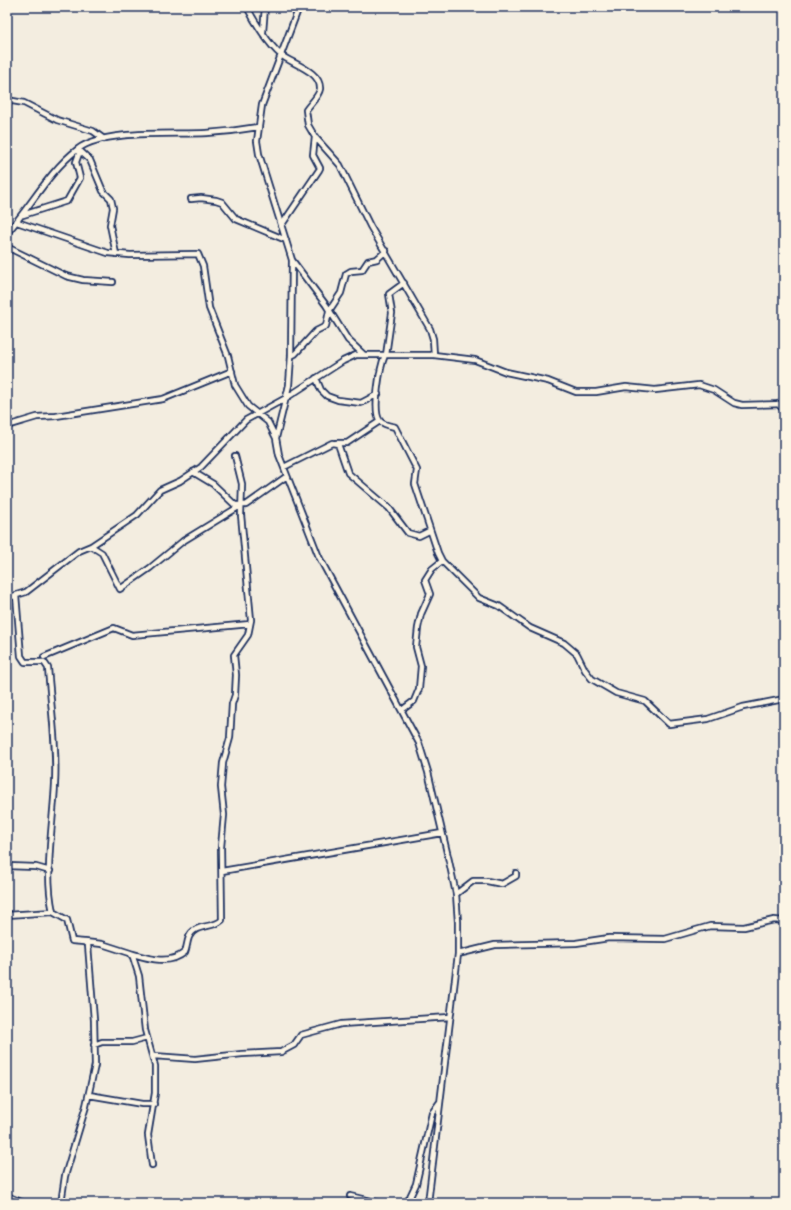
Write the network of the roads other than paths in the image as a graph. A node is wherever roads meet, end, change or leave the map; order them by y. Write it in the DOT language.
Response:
graph roads {
  1 [pos="246,7"];
  2 [pos="265,7"];
  3 [pos="299,7"];
  4 [pos="263,32"];
  5 [pos="282,56"];
  6 [pos="7,100"];
  7 [pos="258,127"];
  8 [pos="315,137"];
  9 [pos="104,139"];
  10 [pos="79,150"];
  11 [pos="190,199"];
  12 [pos="23,215"];
  13 [pos="17,222"];
  14 [pos="281,226"];
  15 [pos="7,233"];
  16 [pos="286,240"];
  17 [pos="7,247"];
  18 [pos="386,251"];
  19 [pos="116,254"];
  20 [pos="292,260"];
  21 [pos="113,282"];
  22 [pos="404,283"];
  23 [pos="329,311"];
  24 [pos="363,354"];
  25 [pos="385,355"];
  26 [pos="434,355"];
  27 [pos="291,356"];
  28 [pos="232,371"];
  29 [pos="316,378"];
  30 [pos="378,394"];
  31 [pos="286,398"];
  32 [pos="778,404"];
  33 [pos="784,404"];
  34 [pos="784,410"];
  35 [pos="256,413"];
  36 [pos="380,421"];
  37 [pos="7,426"];
  38 [pos="276,438"];
  39 [pos="335,443"];
  40 [pos="235,456"];
  41 [pos="284,467"];
  42 [pos="194,472"];
  43 [pos="287,476"];
  44 [pos="241,506"];
  45 [pos="429,531"];
  46 [pos="91,546"];
  47 [pos="442,561"];
  48 [pos="16,595"];
  49 [pos="7,598"];
  50 [pos="250,624"];
  51 [pos="44,657"];
  52 [pos="784,699"];
  53 [pos="402,710"];
  54 [pos="442,833"];
  55 [pos="7,866"];
  56 [pos="50,871"];
  57 [pos="222,871"];
  58 [pos="516,873"];
  59 [pos="456,894"];
  60 [pos="53,912"];
  61 [pos="7,915"];
  62 [pos="784,921"];
  63 [pos="83,943"];
  64 [pos="130,953"];
  65 [pos="458,954"];
  66 [pos="450,1017"];
  67 [pos="147,1038"];
  68 [pos="94,1045"];
  69 [pos="154,1056"];
  70 [pos="89,1095"];
  71 [pos="440,1103"];
  72 [pos="154,1104"];
  73 [pos="152,1165"];
  74 [pos="350,1196"];
  75 [pos="7,1197"];
  76 [pos="21,1203"];
  77 [pos="61,1203"];
  78 [pos="379,1203"];
  79 [pos="407,1203"];
  80 [pos="428,1203"];
  1 -- 4 [label="street"];
  2 -- 4 [label="street"];
  3 -- 5 [label="street"];
  4 -- 5 [label="street"];
  5 -- 7 [label="street"];
  5 -- 8 [label="street"];
  6 -- 9 [label="street"];
  7 -- 9 [label="street"];
  7 -- 14 [label="street"];
  8 -- 14 [label="street"];
  8 -- 18 [label="street"];
  9 -- 10 [label="street"];
  10 -- 12 [label="street"];
  10 -- 12 [label="street"];
  10 -- 19 [label="street"];
  11 -- 16 [label="street"];
  12 -- 13 [label="street"];
  13 -- 15 [label="street"];
  13 -- 19 [label="street"];
  14 -- 16 [label="street"];
  16 -- 20 [label="street"];
  17 -- 21 [label="street"];
  18 -- 22 [label="street"];
  18 -- 23 [label="street"];
  19 -- 28 [label="street"];
  20 -- 23 [label="street"];
  20 -- 27 [label="street"];
  22 -- 25 [label="street"];
  22 -- 26 [label="street"];
  23 -- 24 [label="street"];
  23 -- 27 [label="street"];
  24 -- 25 [label="street"];
  24 -- 29 [label="street"];
  25 -- 26 [label="street"];
  25 -- 30 [label="street"];
  26 -- 32 [label="street"];
  27 -- 31 [label="street"];
  28 -- 35 [label="street"];
  28 -- 37 [label="street"];
  29 -- 30 [label="street"];
  29 -- 31 [label="street"];
  30 -- 36 [label="street"];
  31 -- 35 [label="street"];
  31 -- 38 [label="street"];
  32 -- 33 [label="street"];
  32 -- 34 [label="street"];
  35 -- 38 [label="street"];
  35 -- 42 [label="street"];
  36 -- 39 [label="street"];
  36 -- 45 [label="street"];
  38 -- 41 [label="street"];
  39 -- 41 [label="street"];
  39 -- 45 [label="street"];
  40 -- 44 [label="street"];
  41 -- 43 [label="street"];
  42 -- 44 [label="street"];
  42 -- 46 [label="street"];
  43 -- 44 [label="street"];
  43 -- 53 [label="street"];
  44 -- 46 [label="street"];
  44 -- 50 [label="street"];
  45 -- 47 [label="street"];
  46 -- 48 [label="street"];
  47 -- 52 [label="street"];
  47 -- 53 [label="street"];
  48 -- 49 [label="street"];
  48 -- 56 [label="street"];
  50 -- 51 [label="street"];
  50 -- 57 [label="street"];
  53 -- 54 [label="street"];
  54 -- 57 [label="street"];
  54 -- 59 [label="street"];
  55 -- 56 [label="street"];
  56 -- 60 [label="street"];
  57 -- 64 [label="street"];
  58 -- 59 [label="street"];
  59 -- 65 [label="street"];
  60 -- 61 [label="street"];
  60 -- 63 [label="street"];
  62 -- 65 [label="street"];
  63 -- 64 [label="street"];
  63 -- 68 [label="street"];
  64 -- 67 [label="street"];
  65 -- 66 [label="street"];
  66 -- 69 [label="street"];
  66 -- 71 [label="street"];
  67 -- 68 [label="street"];
  67 -- 69 [label="street"];
  68 -- 70 [label="street"];
  69 -- 72 [label="street"];
  70 -- 72 [label="street"];
  70 -- 77 [label="street"];
  71 -- 79 [label="street"];
  71 -- 80 [label="street"];
  72 -- 73 [label="street"];
  74 -- 78 [label="street"];
  75 -- 76 [label="main road"];
}
